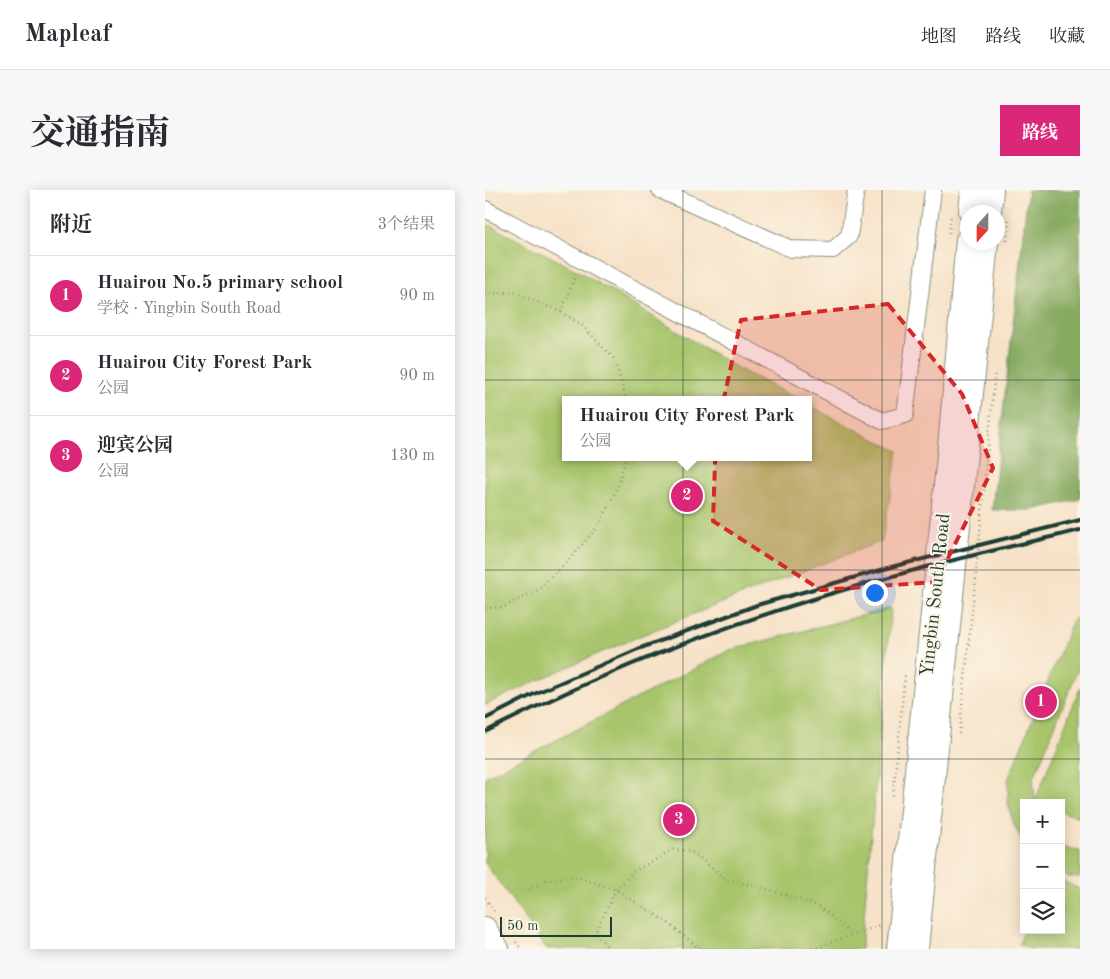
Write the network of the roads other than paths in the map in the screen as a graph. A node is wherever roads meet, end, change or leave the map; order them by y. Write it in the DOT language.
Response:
graph roads {
  1 [pos="660,190"];
  2 [pos="856,190"];
  3 [pos="933,190"];
  4 [pos="972,190"];
  5 [pos="992,190"];
  6 [pos="971,205"];
  7 [pos="991,205"];
  8 [pos="485,209"];
  9 [pos="966,250"];
  10 [pos="986,250"];
  11 [pos="485,928"];
  12 [pos="498,949"];
  13 [pos="898,949"];
  14 [pos="917,949"];
  1 -- 2 [label="street"];
  3 -- 8 [label="street"];
  4 -- 6 [label="main road"];
  5 -- 7 [label="main road"];
  9 -- 13 [label="main road, Yingbin South Road"];
  10 -- 14 [label="main road, Yingbin South Road"];
  11 -- 12 [label="main road"];
}
